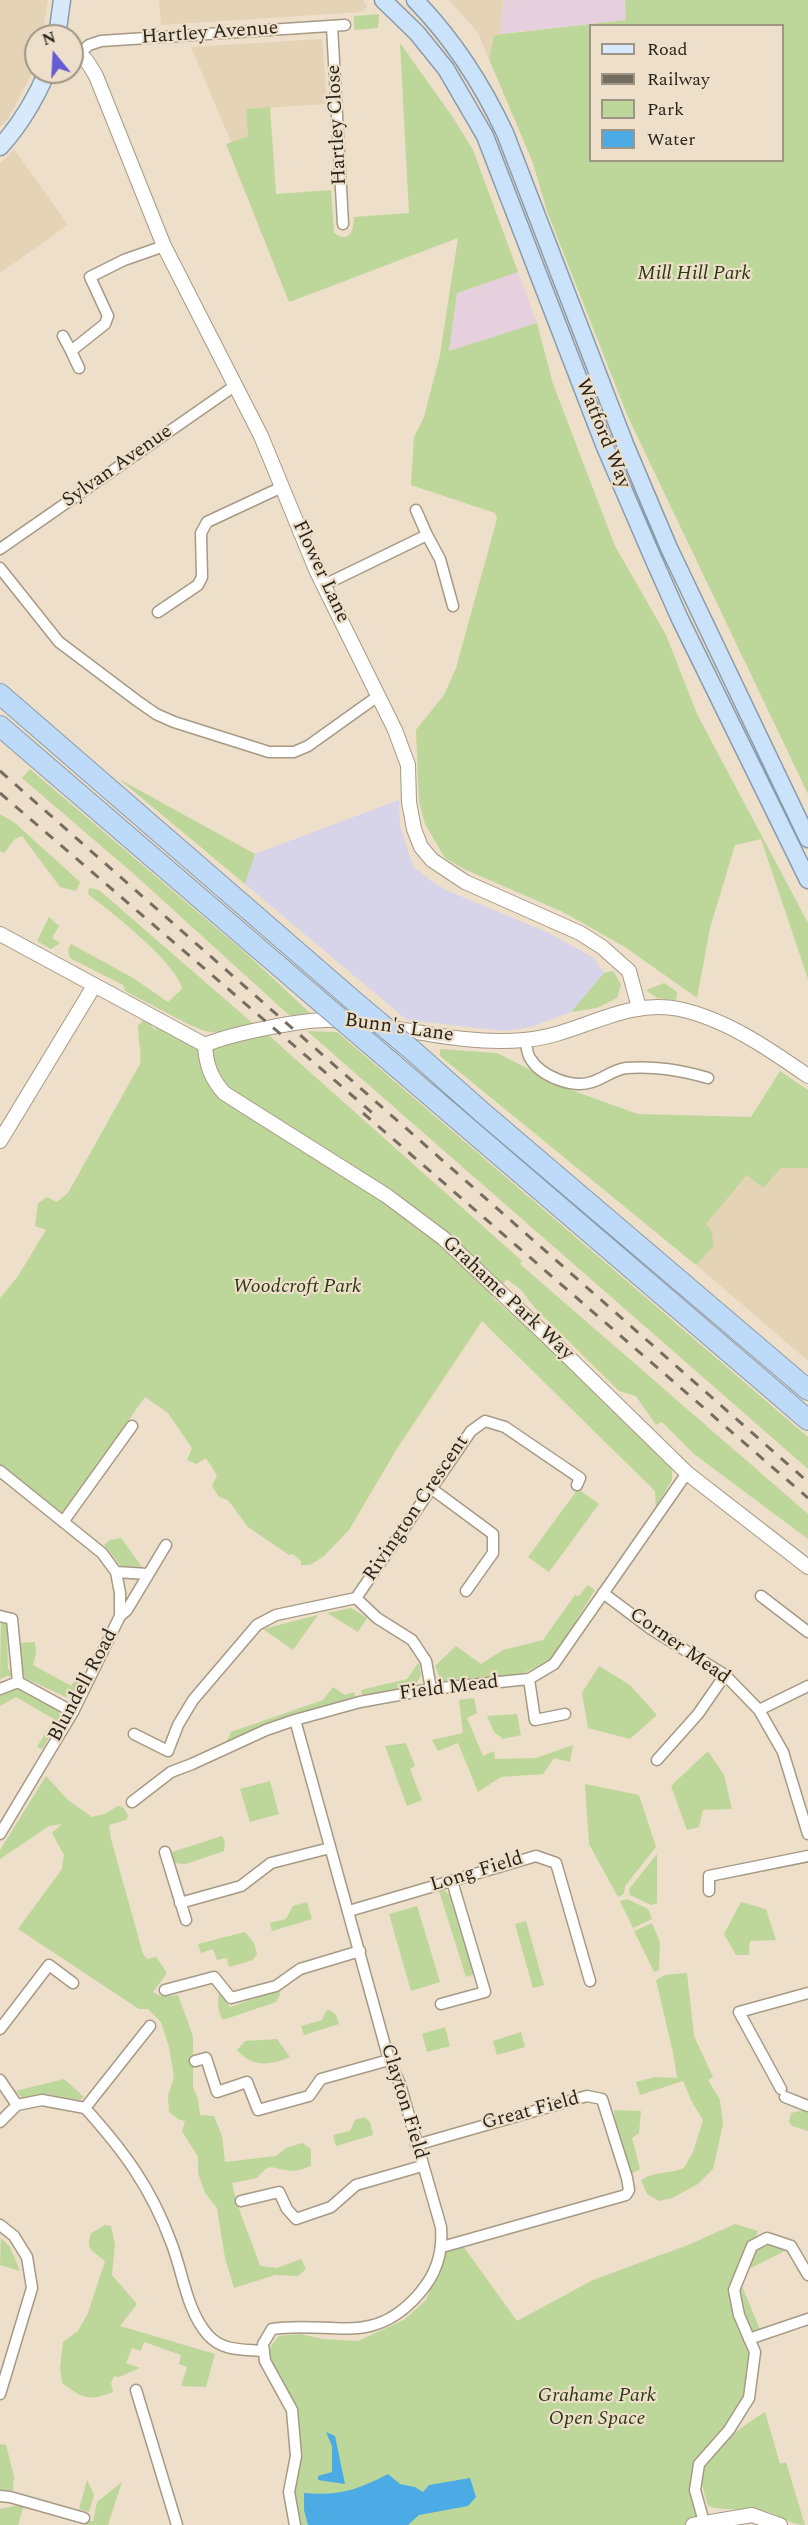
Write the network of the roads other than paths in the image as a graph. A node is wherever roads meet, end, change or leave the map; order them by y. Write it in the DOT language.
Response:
graph roads {
  1 [pos="62,0"];
  2 [pos="383,0"];
  3 [pos="415,0"];
  4 [pos="59,24"];
  5 [pos="345,25"];
  6 [pos="332,26"];
  7 [pos="84,48"];
  8 [pos="84,58"];
  9 [pos="42,84"];
  10 [pos="0,147"];
  11 [pos="344,224"];
  12 [pos="164,246"];
  13 [pos="63,336"];
  14 [pos="71,351"];
  15 [pos="79,368"];
  16 [pos="236,386"];
  17 [pos="282,487"];
  18 [pos="416,510"];
  19 [pos="427,535"];
  20 [pos="0,549"];
  21 [pos="0,568"];
  22 [pos="324,585"];
  23 [pos="453,606"];
  24 [pos="158,612"];
  25 [pos="0,694"];
  26 [pos="378,696"];
  27 [pos="0,726"];
  28 [pos="808,839"];
  29 [pos="808,880"];
  30 [pos="0,934"];
  31 [pos="94,986"];
  32 [pos="639,1008"];
  33 [pos="525,1040"];
  34 [pos="205,1045"];
  35 [pos="808,1076"];
  36 [pos="708,1078"];
  37 [pos="0,1141"];
  38 [pos="808,1390"];
  39 [pos="808,1420"];
  40 [pos="132,1426"];
  41 [pos="0,1471"];
  42 [pos="687,1473"];
  43 [pos="577,1485"];
  44 [pos="432,1489"];
  45 [pos="63,1522"];
  46 [pos="166,1545"];
  47 [pos="808,1567"];
  48 [pos="116,1572"];
  49 [pos="148,1574"];
  50 [pos="466,1591"];
  51 [pos="603,1593"];
  52 [pos="761,1596"];
  53 [pos="356,1598"];
  54 [pos="0,1616"];
  55 [pos="120,1616"];
  56 [pos="808,1632"];
  57 [pos="725,1675"];
  58 [pos="529,1679"];
  59 [pos="18,1682"];
  60 [pos="808,1686"];
  61 [pos="0,1689"];
  62 [pos="430,1689"];
  63 [pos="759,1710"];
  64 [pos="73,1712"];
  65 [pos="565,1713"];
  66 [pos="295,1720"];
  67 [pos="134,1734"];
  68 [pos="657,1760"];
  69 [pos="803,1798"];
  70 [pos="132,1802"];
  71 [pos="0,1834"];
  72 [pos="808,1834"];
  73 [pos="330,1848"];
  74 [pos="165,1852"];
  75 [pos="808,1856"];
  76 [pos="452,1881"];
  77 [pos="709,1891"];
  78 [pos="180,1903"];
  79 [pos="349,1911"];
  80 [pos="186,1920"];
  81 [pos="360,1951"];
  82 [pos="590,1981"];
  83 [pos="73,1983"];
  84 [pos="165,1990"];
  85 [pos="808,1993"];
  86 [pos="441,2004"];
  87 [pos="150,2026"];
  88 [pos="0,2029"];
  89 [pos="389,2060"];
  90 [pos="195,2061"];
  91 [pos="0,2080"];
  92 [pos="17,2105"];
  93 [pos="808,2106"];
  94 [pos="85,2108"];
  95 [pos="0,2122"];
  96 [pos="416,2145"];
  97 [pos="422,2166"];
  98 [pos="241,2201"];
  99 [pos="0,2225"];
  100 [pos="442,2247"];
  101 [pos="808,2275"];
  102 [pos="808,2319"];
  103 [pos="749,2339"];
  104 [pos="264,2356"];
  105 [pos="135,2390"];
  106 [pos="0,2394"];
  107 [pos="0,2496"];
  108 [pos="84,2518"];
  109 [pos="698,2523"];
  110 [pos="177,2525"];
  111 [pos="296,2525"];
  112 [pos="780,2525"];
  1 -- 4 [label="main road"];
  2 -- 29 [label="highway, Watford Way"];
  3 -- 28 [label="highway, Watford Way"];
  5 -- 6 [label="street, Hartley Avenue"];
  6 -- 7 [label="street, Hartley Avenue"];
  6 -- 11 [label="street, Hartley Close"];
  8 -- 12 [label="street, Flower Lane"];
  9 -- 10 [label="main road"];
  12 -- 14 [label="street"];
  12 -- 16 [label="street, Flower Lane"];
  13 -- 14 [label="street"];
  14 -- 15 [label="street"];
  16 -- 17 [label="street, Flower Lane"];
  16 -- 20 [label="street, Sylvan Avenue"];
  17 -- 22 [label="street, Flower Lane"];
  17 -- 24 [label="street"];
  18 -- 19 [label="street"];
  19 -- 22 [label="street"];
  19 -- 23 [label="street"];
  21 -- 26 [label="street"];
  22 -- 26 [label="street, Flower Lane"];
  25 -- 38 [label="highway, bridge"];
  26 -- 32 [label="street, Flower Lane"];
  27 -- 39 [label="highway, bridge"];
  30 -- 31 [label="street"];
  31 -- 34 [label="street"];
  31 -- 37 [label="street"];
  32 -- 33 [label="street, Bunn's Lane"];
  32 -- 35 [label="street, Bunn's Lane"];
  33 -- 34 [label="street, Bunn's Lane"];
  33 -- 36 [label="street"];
  34 -- 42 [label="street, Grahame Park Way"];
  40 -- 45 [label="street"];
  41 -- 45 [label="street"];
  42 -- 47 [label="street, Grahame Park Way"];
  42 -- 51 [label="street, Field Mead"];
  43 -- 44 [label="street, Rivington Crescent"];
  44 -- 50 [label="street"];
  44 -- 53 [label="street, Rivington Crescent"];
  45 -- 48 [label="street"];
  46 -- 49 [label="street"];
  48 -- 49 [label="street"];
  48 -- 55 [label="street, Blundell Road"];
  49 -- 55 [label="street"];
  51 -- 57 [label="street, Corner Mead"];
  51 -- 58 [label="street, Field Mead"];
  52 -- 56 [label="street"];
  53 -- 62 [label="street, Rivington Crescent"];
  53 -- 67 [label="street"];
  54 -- 59 [label="street"];
  55 -- 64 [label="street, Blundell Road"];
  57 -- 63 [label="street, Corner Mead"];
  57 -- 68 [label="street"];
  58 -- 62 [label="street, Field Mead"];
  58 -- 65 [label="street"];
  59 -- 61 [label="street"];
  59 -- 64 [label="street"];
  60 -- 63 [label="street"];
  62 -- 66 [label="street, Field Mead"];
  63 -- 69 [label="street, Corner Mead"];
  64 -- 71 [label="street, Blundell Road"];
  66 -- 70 [label="street, Field Mead"];
  66 -- 73 [label="street, Clayton Field"];
  69 -- 72 [label="street, Corner Mead"];
  73 -- 78 [label="street"];
  73 -- 79 [label="street, Clayton Field"];
  74 -- 78 [label="street"];
  75 -- 77 [label="street"];
  76 -- 79 [label="street, Long Field"];
  76 -- 82 [label="street, Long Field"];
  76 -- 86 [label="street"];
  78 -- 80 [label="street"];
  79 -- 81 [label="street, Clayton Field"];
  81 -- 84 [label="street"];
  81 -- 89 [label="street, Clayton Field"];
  83 -- 88 [label="street"];
  85 -- 93 [label="street"];
  87 -- 94 [label="street"];
  89 -- 90 [label="street"];
  89 -- 96 [label="street, Clayton Field"];
  91 -- 92 [label="street"];
  92 -- 94 [label="street"];
  92 -- 95 [label="street"];
  94 -- 104 [label="street"];
  96 -- 97 [label="street, Clayton Field"];
  96 -- 100 [label="street, Great Field"];
  97 -- 98 [label="street"];
  97 -- 100 [label="street, Clayton Field"];
  99 -- 106 [label="street"];
  100 -- 104 [label="street, Clayton Field"];
  101 -- 103 [label="street"];
  102 -- 103 [label="street"];
  103 -- 109 [label="street"];
  104 -- 111 [label="street"];
  105 -- 110 [label="street"];
  107 -- 108 [label="street"];
  109 -- 112 [label="street"];
}
